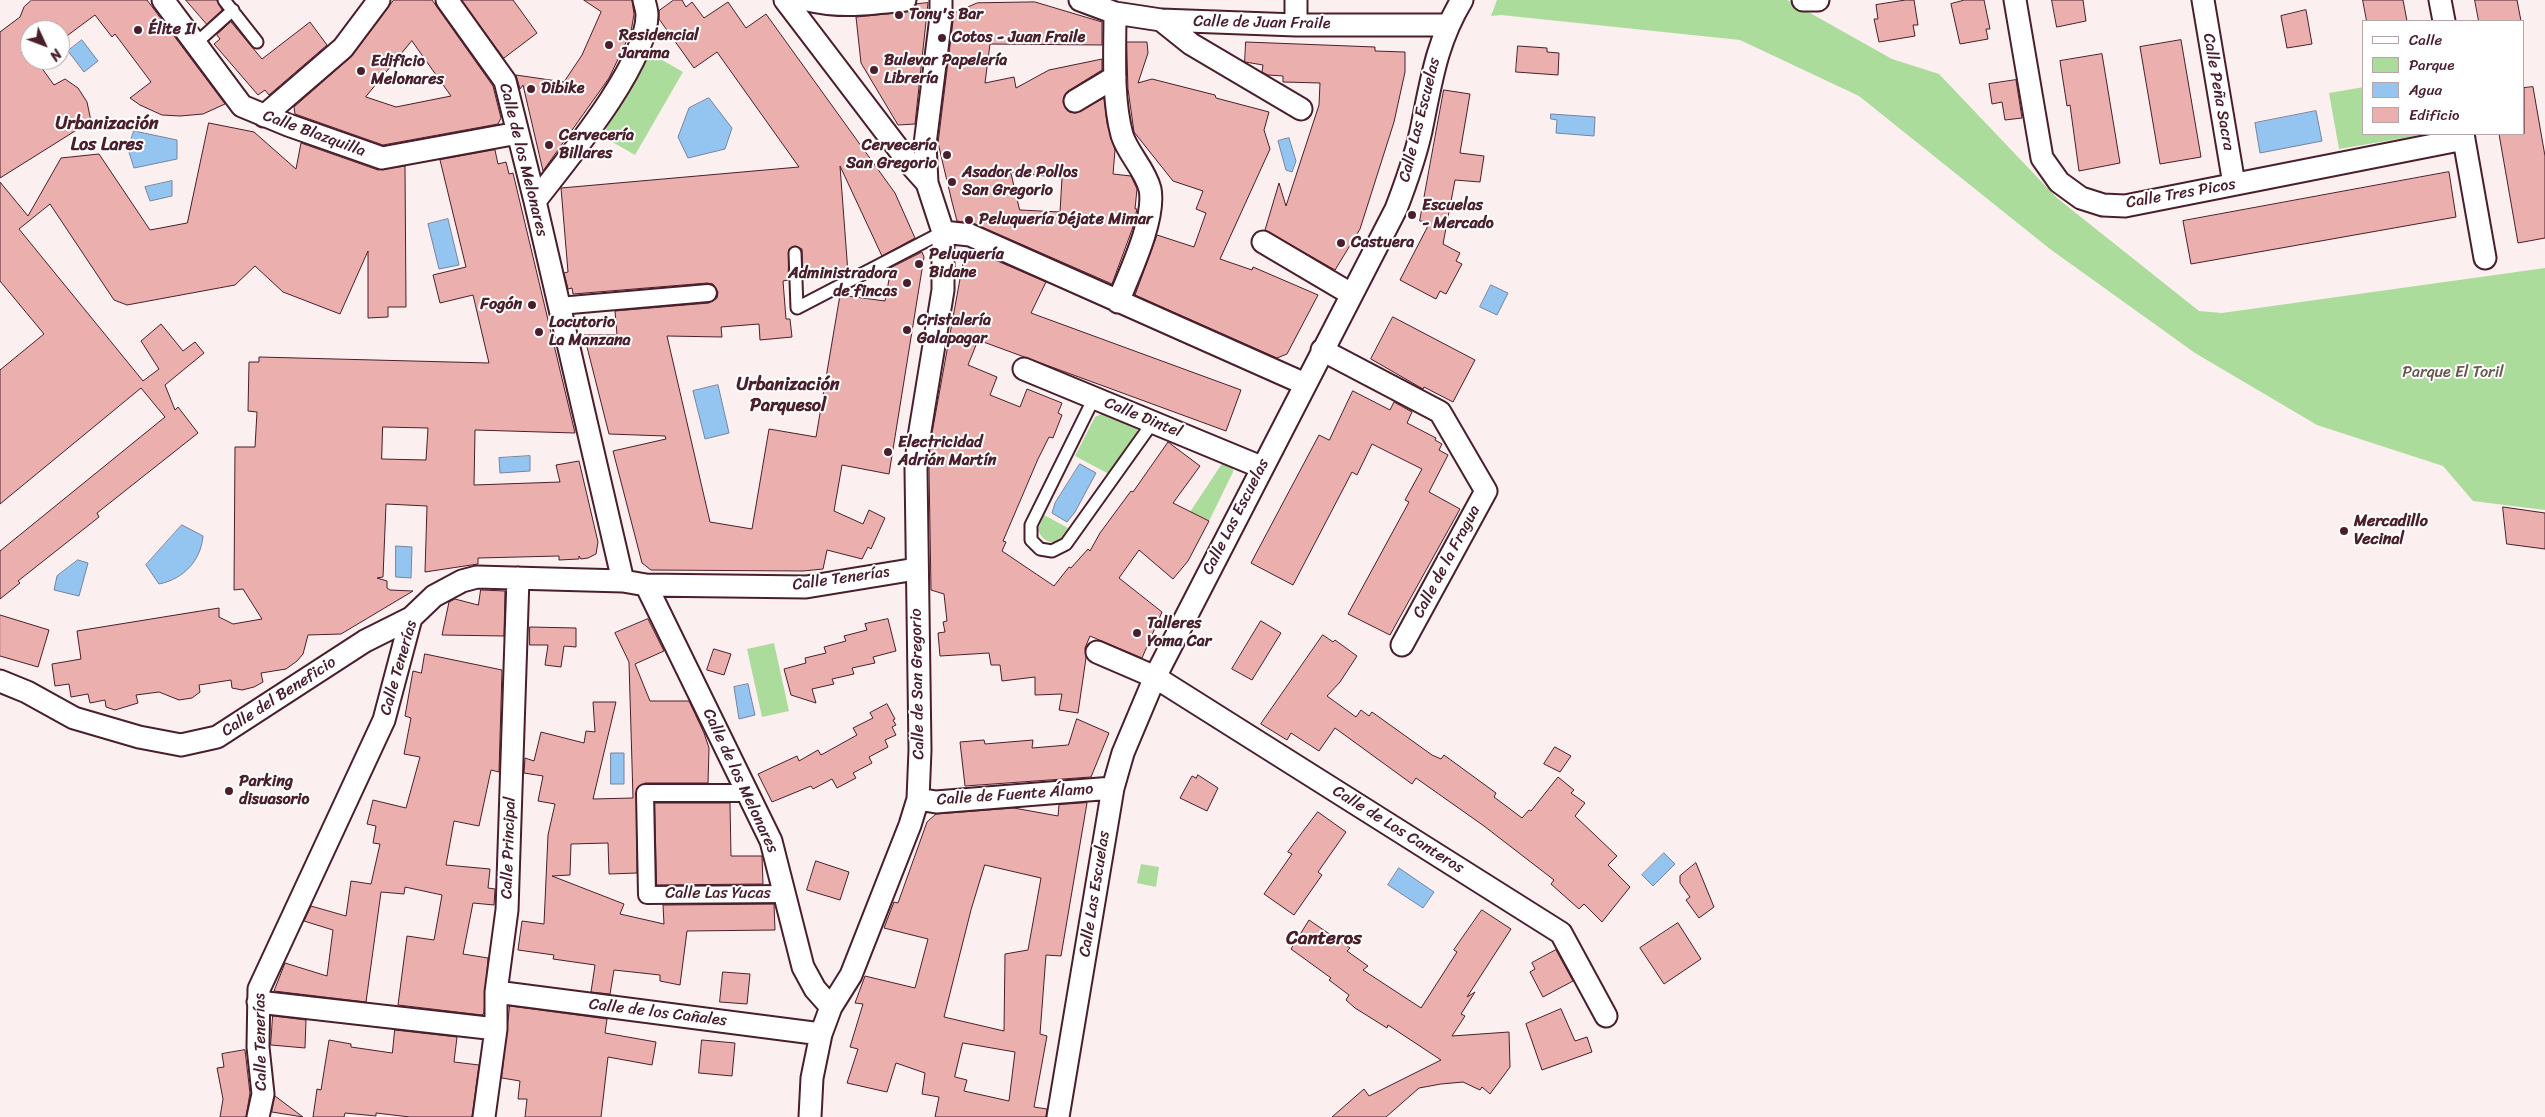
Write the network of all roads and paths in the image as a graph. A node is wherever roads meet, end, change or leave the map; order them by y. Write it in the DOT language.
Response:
graph roads {
  1 [pos="163,0"];
  2 [pos="224,0"];
  3 [pos="379,0"];
  4 [pos="446,0"];
  5 [pos="644,0"];
  6 [pos="785,0"];
  7 [pos="808,0"];
  8 [pos="905,0"];
  9 [pos="941,0"];
  10 [pos="1080,0"];
  11 [pos="1296,0"];
  12 [pos="1462,0"];
  13 [pos="1803,0"];
  14 [pos="1818,0"];
  15 [pos="2015,0"];
  16 [pos="2203,0"];
  17 [pos="2440,0"];
  18 [pos="233,10"];
  19 [pos="1115,13"];
  20 [pos="1161,20"];
  21 [pos="2444,20"];
  22 [pos="1296,24"];
  23 [pos="1447,25"];
  24 [pos="257,42"];
  25 [pos="196,44"];
  26 [pos="1115,77"];
  27 [pos="1075,101"];
  28 [pos="1301,110"];
  29 [pos="264,116"];
  30 [pos="518,133"];
  31 [pos="2464,136"];
  32 [pos="927,183"];
  33 [pos="2234,184"];
  34 [pos="535,201"];
  35 [pos="943,232"];
  36 [pos="1262,242"];
  37 [pos="795,253"];
  38 [pos="2485,258"];
  39 [pos="708,294"];
  40 [pos="1351,294"];
  41 [pos="1118,302"];
  42 [pos="559,306"];
  43 [pos="1322,350"];
  44 [pos="1024,370"];
  45 [pos="1305,384"];
  46 [pos="1094,398"];
  47 [pos="1153,422"];
  48 [pos="1261,467"];
  49 [pos="916,569"];
  50 [pos="518,578"];
  51 [pos="623,580"];
  52 [pos="646,586"];
  53 [pos="411,618"];
  54 [pos="1402,645"];
  55 [pos="1097,652"];
  56 [pos="1155,677"];
  57 [pos="0,680"];
  58 [pos="1113,788"];
  59 [pos="749,793"];
  60 [pos="918,799"];
  61 [pos="784,894"];
  62 [pos="496,992"];
  63 [pos="258,1002"];
  64 [pos="831,1007"];
  65 [pos="1606,1016"];
  66 [pos="496,1029"];
  67 [pos="820,1034"];
  68 [pos="258,1117"];
  69 [pos="484,1117"];
  70 [pos="810,1117"];
  71 [pos="1058,1117"];
  1 -- 25 [label="street, Calle Blazquilla"];
  2 -- 18 [label="lane"];
  3 -- 29 [label="street"];
  4 -- 30 [label="street, Calle de los Melonares"];
  5 -- 34 [label="street"];
  6 -- 32 [label="street, Calle de San Gregorio"];
  7 -- 8 [label="street"];
  9 -- 32 [label="street, Calle de San Gregorio"];
  10 -- 19 [label="street, Calle de Juan Fraile"];
  11 -- 22 [label="street"];
  12 -- 23 [label="street, Calle Las Escuelas"];
  13 -- 14 [label="street"];
  15 -- 33 [label="street, Calle Tres Picos"];
  16 -- 33 [label="street, Calle Peña Sacra"];
  17 -- 21 [label="street"];
  18 -- 24 [label="lane"];
  18 -- 25 [label="lane"];
  19 -- 20 [label="street, Calle de Juan Fraile"];
  19 -- 26 [label="street"];
  20 -- 22 [label="street, Calle de Juan Fraile"];
  20 -- 28 [label="street"];
  22 -- 23 [label="street, Calle de Juan Fraile"];
  23 -- 40 [label="street, Calle Las Escuelas"];
  25 -- 29 [label="street, Calle Blazquilla"];
  26 -- 27 [label="street"];
  26 -- 41 [label="street"];
  29 -- 30 [label="street, Calle Blazquilla"];
  30 -- 34 [label="street, Calle de los Melonares"];
  31 -- 33 [label="street, Calle Tres Picos"];
  31 -- 38 [label="street"];
  32 -- 35 [label="street, Calle de San Gregorio"];
  34 -- 42 [label="street, Calle de los Melonares"];
  35 -- 37 [label="lane"];
  35 -- 41 [label="street"];
  35 -- 49 [label="street, Calle de San Gregorio"];
  36 -- 40 [label="street"];
  39 -- 42 [label="street"];
  40 -- 43 [label="street, Calle Las Escuelas"];
  41 -- 45 [label="street"];
  42 -- 51 [label="street, Calle de los Melonares"];
  43 -- 45 [label="street, Calle Las Escuelas"];
  43 -- 54 [label="street, Calle de la Fragua"];
  44 -- 46 [label="street, Calle Dintel"];
  45 -- 48 [label="street, Calle Las Escuelas"];
  46 -- 47 [label="street, Calle Dintel"];
  46 -- 47 [label="lane"];
  47 -- 48 [label="street, Calle Dintel"];
  48 -- 56 [label="street, Calle Las Escuelas"];
  49 -- 52 [label="street, Calle Tenerías"];
  49 -- 60 [label="street, Calle de San Gregorio"];
  50 -- 51 [label="street, Calle Tenerías"];
  50 -- 53 [label="street, Calle Tenerías"];
  50 -- 62 [label="street, Calle Principal"];
  51 -- 52 [label="street, Calle Tenerías"];
  52 -- 59 [label="street, Calle de los Melonares"];
  53 -- 57 [label="street, Calle del Beneficio"];
  53 -- 63 [label="street, Calle Tenerías"];
  55 -- 56 [label="street"];
  56 -- 58 [label="street, Calle Las Escuelas"];
  56 -- 65 [label="street, Calle de Los Canteros"];
  58 -- 60 [label="street, Calle de Fuente Álamo"];
  58 -- 71 [label="street, Calle Las Escuelas"];
  59 -- 61 [label="street, Calle de los Melonares"];
  59 -- 61 [label="street, Calle Las Yucas"];
  60 -- 64 [label="street, Calle de San Gregorio"];
  61 -- 64 [label="street, Calle de los Melonares"];
  62 -- 66 [label="street, Calle Principal"];
  62 -- 67 [label="street, Calle de los Cañales"];
  63 -- 66 [label="street"];
  63 -- 68 [label="street, Calle Tenerías"];
  64 -- 67 [label="street, Calle de San Gregorio"];
  66 -- 69 [label="street, Calle Principal"];
  67 -- 70 [label="street, Calle de San Gregorio"];
}
